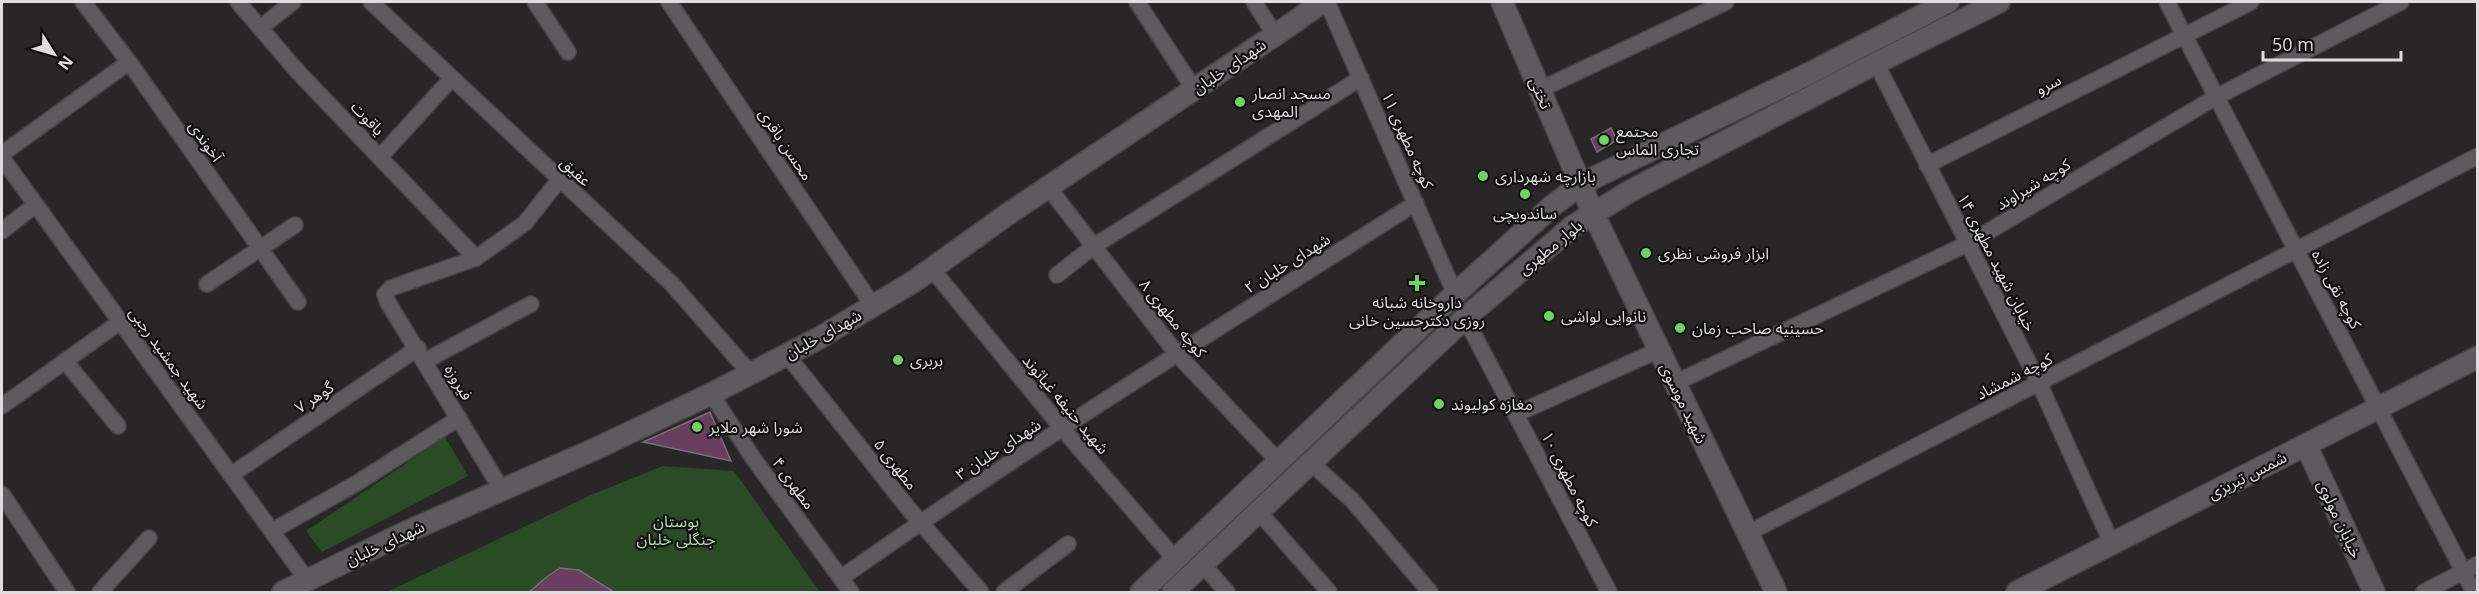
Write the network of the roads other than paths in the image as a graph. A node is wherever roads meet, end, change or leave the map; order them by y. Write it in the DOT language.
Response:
graph roads {
  1 [pos="82,2"];
  2 [pos="238,2"];
  3 [pos="293,2"];
  4 [pos="371,2"];
  5 [pos="535,2"];
  6 [pos="669,2"];
  7 [pos="1137,2"];
  8 [pos="1254,2"];
  9 [pos="1322,2"];
  10 [pos="1327,2"];
  11 [pos="1502,2"];
  12 [pos="1948,2"];
  13 [pos="1999,2"];
  14 [pos="2167,2"];
  15 [pos="2251,2"];
  16 [pos="2401,2"];
  17 [pos="1721,3"];
  18 [pos="260,28"];
  19 [pos="1275,35"];
  20 [pos="2185,35"];
  21 [pos="567,51"];
  22 [pos="129,62"];
  23 [pos="1876,63"];
  24 [pos="452,78"];
  25 [pos="1361,78"];
  26 [pos="1194,89"];
  27 [pos="1539,90"];
  28 [pos="2217,97"];
  29 [pos="2,156"];
  30 [pos="2478,156"];
  31 [pos="380,157"];
  32 [pos="1927,165"];
  33 [pos="560,180"];
  34 [pos="1581,184"];
  35 [pos="1048,187"];
  36 [pos="1416,203"];
  37 [pos="35,205"];
  38 [pos="1593,213"];
  39 [pos="295,225"];
  40 [pos="2,231"];
  41 [pos="1967,244"];
  42 [pos="1094,246"];
  43 [pos="260,248"];
  44 [pos="2296,250"];
  45 [pos="476,258"];
  46 [pos="932,268"];
  47 [pos="1057,275"];
  48 [pos="207,284"];
  49 [pos="1455,294"];
  50 [pos="298,302"];
  51 [pos="531,304"];
  52 [pos="873,306"];
  53 [pos="1465,318"];
  54 [pos="120,322"];
  55 [pos="1659,350"];
  56 [pos="1177,354"];
  57 [pos="421,355"];
  58 [pos="787,355"];
  59 [pos="2478,357"];
  60 [pos="64,361"];
  61 [pos="750,373"];
  62 [pos="1675,383"];
  63 [pos="2038,383"];
  64 [pos="711,394"];
  65 [pos="2,406"];
  66 [pos="2378,408"];
  67 [pos="1516,414"];
  68 [pos="459,418"];
  69 [pos="118,426"];
  70 [pos="1062,428"];
  71 [pos="2306,445"];
  72 [pos="1280,463"];
  73 [pos="1311,463"];
  74 [pos="231,475"];
  75 [pos="502,490"];
  76 [pos="2,494"];
  77 [pos="1259,512"];
  78 [pos="920,522"];
  79 [pos="272,531"];
  80 [pos="1748,533"];
  81 [pos="149,538"];
  82 [pos="1068,544"];
  83 [pos="2112,544"];
  84 [pos="1176,560"];
  85 [pos="1203,564"];
  86 [pos="2478,564"];
  87 [pos="2463,572"];
  88 [pos="841,578"];
  89 [pos="307,580"];
  90 [pos="2026,590"];
  91 [pos="67,592"];
  92 [pos="100,592"];
  93 [pos="284,592"];
  94 [pos="851,592"];
  95 [pos="981,592"];
  96 [pos="1004,592"];
  97 [pos="1141,592"];
  98 [pos="1173,592"];
  99 [pos="1227,592"];
  100 [pos="1329,592"];
  101 [pos="1430,592"];
  102 [pos="1609,592"];
  103 [pos="1776,592"];
  104 [pos="2374,592"];
  105 [pos="2424,592"];
  106 [pos="2474,592"];
  1 -- 22 [label="street, آخوندی"];
  2 -- 18 [label="street, یاقوت"];
  3 -- 18 [label="street"];
  4 -- 24 [label="street, عقیق"];
  5 -- 21 [label="street"];
  6 -- 52 [label="street, محسن باقری"];
  7 -- 26 [label="street"];
  8 -- 19 [label="street"];
  9 -- 19 [label="main road, شهدای خلبان"];
  10 -- 25 [label="street, کوچه مطهری ۱۱"];
  11 -- 27 [label="main road, تختی"];
  12 -- 34 [label="main road, بلوار مطهری"];
  13 -- 23 [label="main road, بلوار مطهری"];
  14 -- 20 [label="street, کوچه نقی زاده"];
  15 -- 20 [label="street, سرو"];
  16 -- 28 [label="street, کوچه شیراوند"];
  17 -- 27 [label="street"];
  18 -- 31 [label="street, یاقوت"];
  19 -- 26 [label="main road, شهدای خلبان"];
  20 -- 28 [label="street, کوچه نقی زاده"];
  20 -- 32 [label="street, سرو"];
  22 -- 29 [label="street"];
  22 -- 43 [label="street, آخوندی"];
  23 -- 32 [label="street, خیابان شهید مطهری ۱۴"];
  23 -- 38 [label="main road, بلوار مطهری"];
  24 -- 31 [label="street"];
  24 -- 33 [label="street, عقیق"];
  25 -- 36 [label="street, کوچه مطهری ۱۱"];
  25 -- 42 [label="street"];
  26 -- 35 [label="main road, شهدای خلبان"];
  27 -- 34 [label="main road, تختی"];
  28 -- 41 [label="street, کوچه شیراوند"];
  28 -- 44 [label="street, کوچه نقی زاده"];
  29 -- 37 [label="street, شهید جمشید رجبی"];
  30 -- 44 [label="street, کوچه شمشاد"];
  31 -- 45 [label="street, یاقوت"];
  32 -- 41 [label="street, خیابان شهید مطهری ۱۴"];
  33 -- 45 [label="street"];
  33 -- 61 [label="street, عقیق"];
  34 -- 38 [label="main road, تختی"];
  34 -- 49 [label="main road, بلوار مطهری"];
  35 -- 42 [label="street, کوچه مطهری ۸"];
  35 -- 46 [label="main road, شهدای خلبان"];
  36 -- 49 [label="street, کوچه مطهری ۱۱"];
  36 -- 56 [label="street, شهدای خلبان ۲"];
  37 -- 40 [label="street"];
  37 -- 54 [label="street, شهید جمشید رجبی"];
  38 -- 53 [label="main road, بلوار مطهری"];
  38 -- 55 [label="main road, شهید موسوی"];
  39 -- 43 [label="street"];
  41 -- 62 [label="street, کوچه شیراوند"];
  41 -- 63 [label="street, خیابان شهید مطهری ۱۴"];
  42 -- 47 [label="street"];
  42 -- 56 [label="street, کوچه مطهری ۸"];
  43 -- 48 [label="street"];
  43 -- 50 [label="street, آخوندی"];
  44 -- 63 [label="street, کوچه شمشاد"];
  44 -- 66 [label="street, کوچه نقی زاده"];
  45 -- 57 [label="street, فیروزه"];
  46 -- 52 [label="main road, شهدای خلبان"];
  46 -- 70 [label="street, شهید حنیفه غیاثوند"];
  49 -- 72 [label="main road, بلوار مطهری"];
  51 -- 57 [label="street, گوهر ۷"];
  52 -- 58 [label="main road, شهدای خلبان"];
  53 -- 67 [label="street, کوچه مطهری ۱۰"];
  53 -- 73 [label="main road, بلوار مطهری"];
  54 -- 60 [label="street"];
  54 -- 74 [label="street, شهید جمشید رجبی"];
  55 -- 62 [label="main road, شهید موسوی"];
  55 -- 67 [label="street"];
  56 -- 70 [label="street, شهدای خلبان ۳"];
  56 -- 72 [label="street, کوچه مطهری ۸"];
  57 -- 68 [label="street, فیروزه"];
  57 -- 74 [label="street, گوهر ۷"];
  58 -- 61 [label="main road, شهدای خلبان"];
  58 -- 78 [label="street, مطهری ۵"];
  59 -- 66 [label="main road, شمس تبریزی"];
  60 -- 65 [label="street"];
  60 -- 69 [label="street"];
  61 -- 64 [label="main road, شهدای خلبان"];
  62 -- 80 [label="main road, شهید موسوی"];
  63 -- 80 [label="street, کوچه شمشاد"];
  63 -- 83 [label="street, خیابان شهید مطهری ۱۴"];
  64 -- 75 [label="main road, شهدای خلبان"];
  64 -- 88 [label="street, مطهری ۴"];
  66 -- 71 [label="main road, شمس تبریزی"];
  66 -- 87 [label="street, کوچه نقی زاده"];
  67 -- 102 [label="street, کوچه مطهری ۱۰"];
  68 -- 75 [label="street, فیروزه"];
  68 -- 79 [label="street"];
  70 -- 78 [label="street, شهدای خلبان ۳"];
  70 -- 84 [label="street, شهید حنیفه غیاثوند"];
  71 -- 83 [label="main road, شمس تبریزی"];
  71 -- 104 [label="main road, خیابان مولوی"];
  72 -- 84 [label="main road, بلوار مطهری"];
  73 -- 77 [label="main road, بلوار مطهری"];
  73 -- 101 [label="street"];
  74 -- 79 [label="street, شهید جمشید رجبی"];
  75 -- 89 [label="main road, شهدای خلبان"];
  76 -- 91 [label="street"];
  77 -- 85 [label="main road, بلوار مطهری"];
  77 -- 100 [label="street"];
  78 -- 88 [label="street, شهدای خلبان ۳"];
  78 -- 95 [label="street, مطهری ۵"];
  79 -- 89 [label="street, شهید جمشید رجبی"];
  80 -- 103 [label="main road, شهید موسوی"];
  81 -- 92 [label="street"];
  82 -- 96 [label="street"];
  83 -- 90 [label="main road, شمس تبریزی"];
  84 -- 97 [label="main road, بلوار مطهری"];
  85 -- 98 [label="main road, بلوار مطهری"];
  85 -- 99 [label="street"];
  86 -- 87 [label="street"];
  87 -- 105 [label="street"];
  87 -- 106 [label="street, کوچه نقی زاده"];
  88 -- 94 [label="street, مطهری ۴"];
  89 -- 93 [label="main road, شهدای خلبان"];
}
